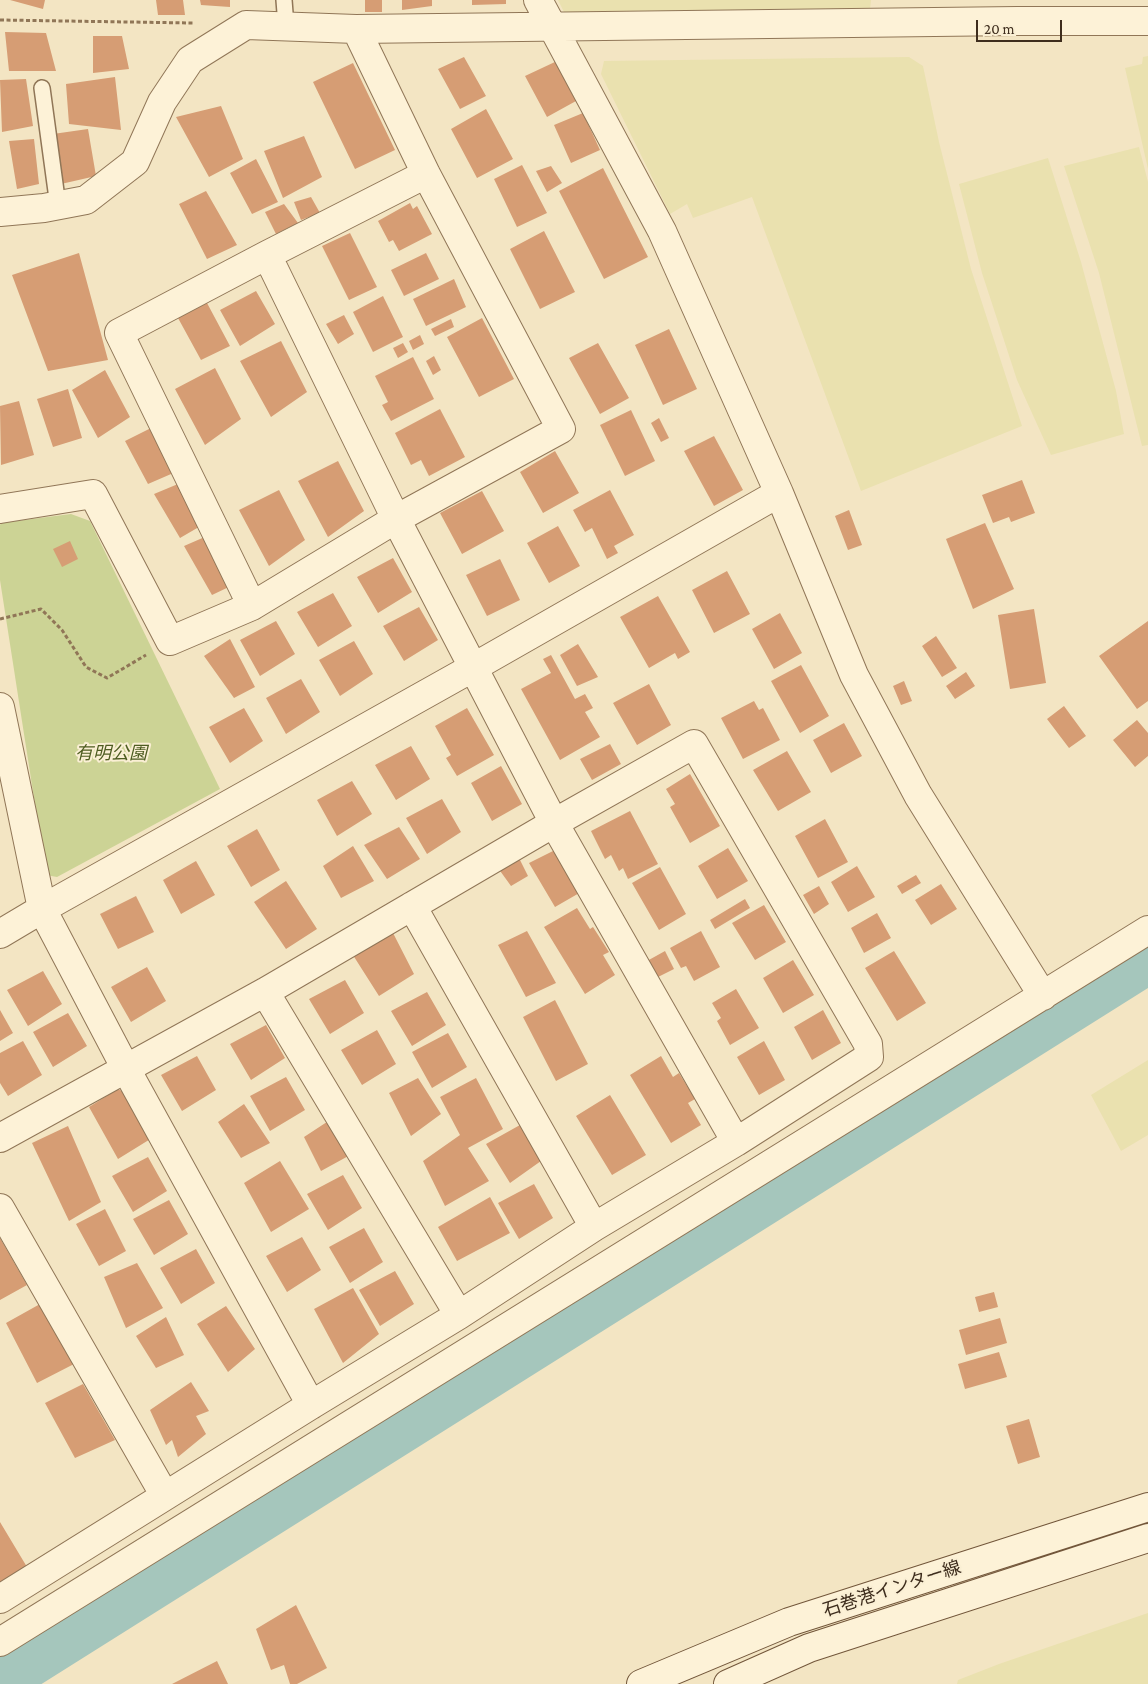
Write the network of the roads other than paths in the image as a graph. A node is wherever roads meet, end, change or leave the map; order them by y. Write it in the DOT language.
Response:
graph roads {
  1 [pos="538,0"];
  2 [pos="285,13"];
  3 [pos="1148,21"];
  4 [pos="552,27"];
  5 [pos="356,29"];
  6 [pos="42,88"];
  7 [pos="426,174"];
  8 [pos="58,206"];
  9 [pos="0,212"];
  10 [pos="267,255"];
  11 [pos="779,493"];
  12 [pos="0,509"];
  13 [pos="396,519"];
  14 [pos="252,606"];
  15 [pos="474,667"];
  16 [pos="0,711"];
  17 [pos="554,823"];
  18 [pos="412,906"];
  19 [pos="42,909"];
  20 [pos="1148,930"];
  21 [pos="0,934"];
  22 [pos="265,992"];
  23 [pos="1043,996"];
  24 [pos="126,1070"];
  25 [pos="0,1138"];
  26 [pos="736,1142"];
  27 [pos="0,1208"];
  28 [pos="594,1227"];
  29 [pos="459,1314"];
  30 [pos="312,1405"];
  31 [pos="165,1496"];
  32 [pos="1148,1507"];
  33 [pos="1148,1538"];
  34 [pos="0,1599"];
  35 [pos="0,1642"];
  36 [pos="641,1684"];
  37 [pos="728,1684"];
  1 -- 4 [label="street"];
  2 -- 5 [label="street"];
  2 -- 8 [label="street"];
  3 -- 4 [label="street"];
  4 -- 5 [label="street"];
  4 -- 11 [label="street"];
  5 -- 7 [label="street"];
  6 -- 8 [label="lane"];
  7 -- 10 [label="street"];
  7 -- 13 [label="street"];
  8 -- 9 [label="street"];
  10 -- 13 [label="street"];
  10 -- 14 [label="street"];
  11 -- 15 [label="street"];
  11 -- 23 [label="street"];
  12 -- 14 [label="street"];
  13 -- 14 [label="street"];
  13 -- 15 [label="street"];
  15 -- 17 [label="street"];
  15 -- 19 [label="street"];
  16 -- 19 [label="street"];
  17 -- 18 [label="street"];
  17 -- 26 [label="street"];
  17 -- 26 [label="street"];
  18 -- 22 [label="street"];
  18 -- 28 [label="street"];
  19 -- 21 [label="street"];
  19 -- 24 [label="street"];
  20 -- 23 [label="street"];
  22 -- 24 [label="street"];
  22 -- 29 [label="street"];
  23 -- 35 [label="street"];
  24 -- 25 [label="street"];
  24 -- 30 [label="street"];
  26 -- 28 [label="street"];
  27 -- 31 [label="street"];
  28 -- 29 [label="street"];
  29 -- 30 [label="street"];
  30 -- 31 [label="street"];
  31 -- 34 [label="street"];
  32 -- 36 [label="street, 石巻港インター線"];
  33 -- 37 [label="street, 石巻港インター線"];
}
